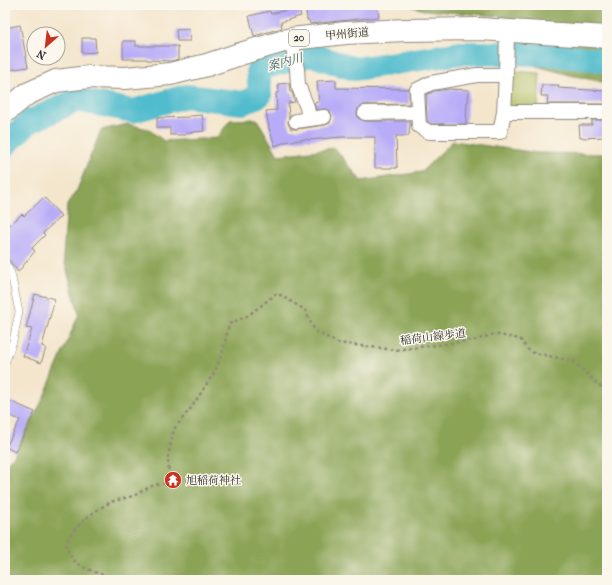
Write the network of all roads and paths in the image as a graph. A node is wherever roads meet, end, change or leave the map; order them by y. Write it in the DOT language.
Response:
graph roads {
  1 [pos="507,37"];
  2 [pos="607,37"];
  3 [pos="292,46"];
  4 [pos="507,70"];
  5 [pos="5,112"];
  6 [pos="418,112"];
  7 [pos="504,112"];
  8 [pos="607,112"];
  9 [pos="365,113"];
  10 [pos="324,117"];
  11 [pos="5,263"];
  12 [pos="5,363"];
  13 [pos="607,390"];
  14 [pos="120,580"];
  1 -- 2 [label="highway, 甲州街道 / 20"];
  1 -- 3 [label="highway, 甲州街道 / 20"];
  1 -- 4 [label="street"];
  3 -- 5 [label="highway, 甲州街道 / 20"];
  3 -- 10 [label="street"];
  4 -- 6 [label="street"];
  4 -- 7 [label="street"];
  6 -- 7 [label="street"];
  6 -- 9 [label="street"];
  7 -- 8 [label="street"];
  11 -- 12 [label="lane"];
  13 -- 14 [label="path, 稲荷山線歩道"];
}
